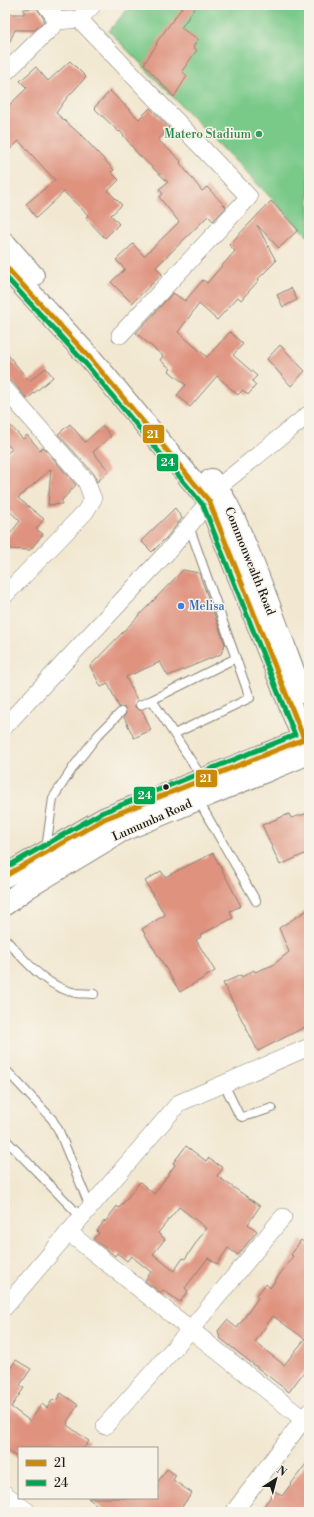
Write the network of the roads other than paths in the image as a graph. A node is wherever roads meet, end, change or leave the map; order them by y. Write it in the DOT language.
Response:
graph roads {
  1 [pos="46,5"];
  2 [pos="93,5"];
  3 [pos="79,19"];
  4 [pos="58,21"];
  5 [pos="5,73"];
  6 [pos="5,244"];
  7 [pos="5,266"];
  8 [pos="120,335"];
  9 [pos="5,389"];
  10 [pos="309,414"];
  11 [pos="213,494"];
  12 [pos="189,525"];
  13 [pos="8,586"];
  14 [pos="236,658"];
  15 [pos="152,700"];
  16 [pos="140,705"];
  17 [pos="121,712"];
  18 [pos="309,714"];
  19 [pos="5,726"];
  20 [pos="174,734"];
  21 [pos="307,743"];
  22 [pos="200,789"];
  23 [pos="46,852"];
  24 [pos="5,876"];
  25 [pos="256,901"];
  26 [pos="5,904"];
  27 [pos="5,939"];
  28 [pos="94,994"];
  29 [pos="309,1047"];
  30 [pos="5,1069"];
  31 [pos="224,1084"];
  32 [pos="272,1108"];
  33 [pos="5,1138"];
  34 [pos="85,1212"];
  35 [pos="283,1217"];
  36 [pos="68,1232"];
  37 [pos="5,1307"];
  38 [pos="191,1329"];
  39 [pos="306,1416"];
  40 [pos="106,1426"];
  41 [pos="5,1494"];
  42 [pos="236,1509"];
  43 [pos="28,1512"];
  1 -- 4 [label="street"];
  2 -- 3 [label="street"];
  3 -- 4 [label="street"];
  3 -- 8 [label="street"];
  4 -- 5 [label="street"];
  6 -- 11 [label="main road, Commonwealth Road"];
  7 -- 11 [label="main road, Commonwealth Road"];
  9 -- 13 [label="street"];
  10 -- 11 [label="street"];
  11 -- 12 [label="street"];
  11 -- 18 [label="main road, Commonwealth Road"];
  11 -- 21 [label="main road, Commonwealth Road"];
  12 -- 14 [label="lane"];
  12 -- 19 [label="street"];
  14 -- 15 [label="lane"];
  14 -- 20 [label="lane"];
  15 -- 16 [label="lane"];
  15 -- 20 [label="lane"];
  17 -- 23 [label="lane"];
  20 -- 22 [label="lane"];
  21 -- 22 [label="main road, Lumumba Road"];
  22 -- 23 [label="main road, Lumumba Road"];
  22 -- 25 [label="lane"];
  22 -- 26 [label="main road, Lumumba Road"];
  23 -- 24 [label="main road, Lumumba Road"];
  27 -- 28 [label="lane"];
  29 -- 31 [label="street"];
  30 -- 34 [label="lane"];
  31 -- 32 [label="lane"];
  31 -- 34 [label="street"];
  33 -- 34 [label="lane"];
  34 -- 36 [label="street"];
  35 -- 38 [label="street"];
  36 -- 37 [label="street"];
  36 -- 38 [label="street"];
  38 -- 39 [label="street"];
  38 -- 40 [label="street"];
  39 -- 42 [label="street"];
  41 -- 43 [label="street"];
}
